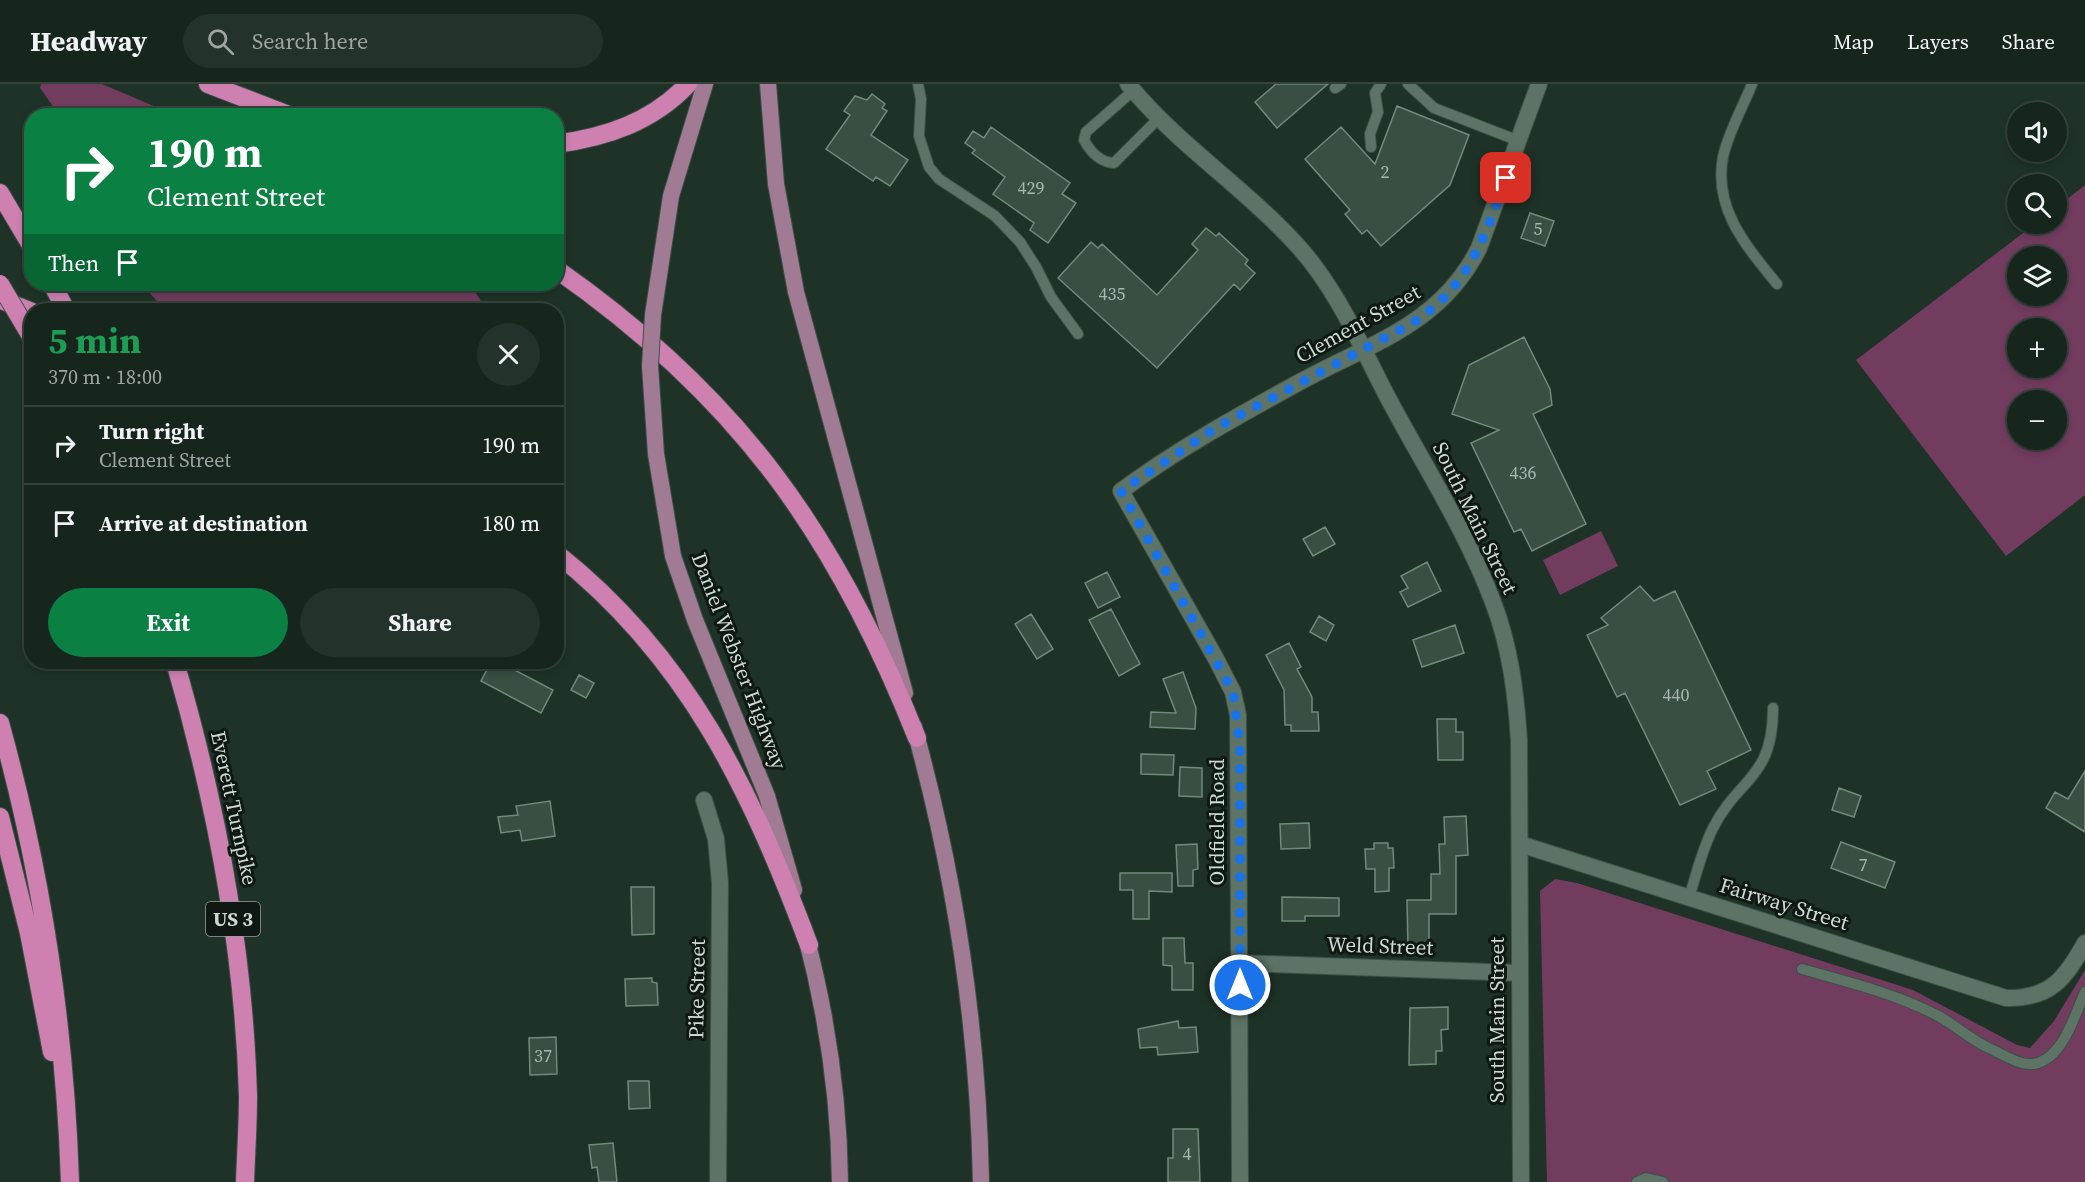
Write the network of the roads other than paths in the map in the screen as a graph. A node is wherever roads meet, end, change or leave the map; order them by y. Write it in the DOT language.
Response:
graph roads {
  1 [pos="688,84"];
  2 [pos="705,84"];
  3 [pos="768,84"];
  4 [pos="918,84"];
  5 [pos="1381,84"];
  6 [pos="1408,84"];
  7 [pos="1539,84"];
  8 [pos="1752,84"];
  9 [pos="215,87"];
  10 [pos="1131,87"];
  11 [pos="256,108"];
  12 [pos="270,108"];
  13 [pos="1160,117"];
  14 [pos="1519,141"];
  15 [pos="564,142"];
  16 [pos="1371,147"];
  17 [pos="0,194"];
  18 [pos="24,233"];
  19 [pos="564,276"];
  20 [pos="0,284"];
  21 [pos="1777,284"];
  22 [pos="0,299"];
  23 [pos="24,309"];
  24 [pos="24,324"];
  25 [pos="1078,334"];
  26 [pos="1364,348"];
  27 [pos="1121,491"];
  28 [pos="564,560"];
  29 [pos="177,669"];
  30 [pos="1773,708"];
  31 [pos="0,723"];
  32 [pos="917,738"];
  33 [pos="704,800"];
  34 [pos="0,818"];
  35 [pos="1520,844"];
  36 [pos="1689,898"];
  37 [pos="2085,943"];
  38 [pos="808,945"];
  39 [pos="1240,963"];
  40 [pos="1802,969"];
  41 [pos="1518,973"];
  42 [pos="2085,992"];
  43 [pos="70,1174"];
  44 [pos="245,1182"];
  45 [pos="718,1182"];
  46 [pos="840,1182"];
  47 [pos="981,1182"];
  48 [pos="1240,1182"];
  49 [pos="1521,1182"];
  50 [pos="1636,1182"];
  51 [pos="1663,1182"];
  1 -- 15 [label="highway"];
  2 -- 38 [label="main road, Daniel Webster Highway, bridge"];
  3 -- 32 [label="main road"];
  4 -- 25 [label="lane"];
  5 -- 16 [label="lane"];
  6 -- 14 [label="lane"];
  7 -- 14 [label="street, Clement Street"];
  8 -- 21 [label="lane"];
  9 -- 11 [label="highway"];
  9 -- 12 [label="highway"];
  10 -- 13 [label="street, South Main Street"];
  10 -- 13 [label="lane"];
  13 -- 26 [label="street, South Main Street"];
  14 -- 26 [label="street, Clement Street"];
  17 -- 18 [label="highway"];
  19 -- 32 [label="highway"];
  20 -- 24 [label="highway, bridge"];
  22 -- 23 [label="highway"];
  26 -- 27 [label="street, Clement Street"];
  26 -- 35 [label="street, South Main Street"];
  27 -- 39 [label="street, Oldfield Road"];
  28 -- 38 [label="highway"];
  29 -- 44 [label="highway, Everett Turnpike / US 3"];
  30 -- 36 [label="lane"];
  31 -- 43 [label="highway"];
  32 -- 47 [label="main road"];
  33 -- 45 [label="street, Pike Street"];
  34 -- 43 [label="highway"];
  35 -- 36 [label="street, Fairway Street"];
  35 -- 41 [label="street, South Main Street"];
  36 -- 37 [label="street, Fairway Street"];
  38 -- 46 [label="main road, Daniel Webster Highway"];
  39 -- 41 [label="street, Weld Street"];
  39 -- 48 [label="street, Oldfield Road"];
  40 -- 42 [label="lane"];
  41 -- 49 [label="street, South Main Street"];
  50 -- 51 [label="lane"];
}
